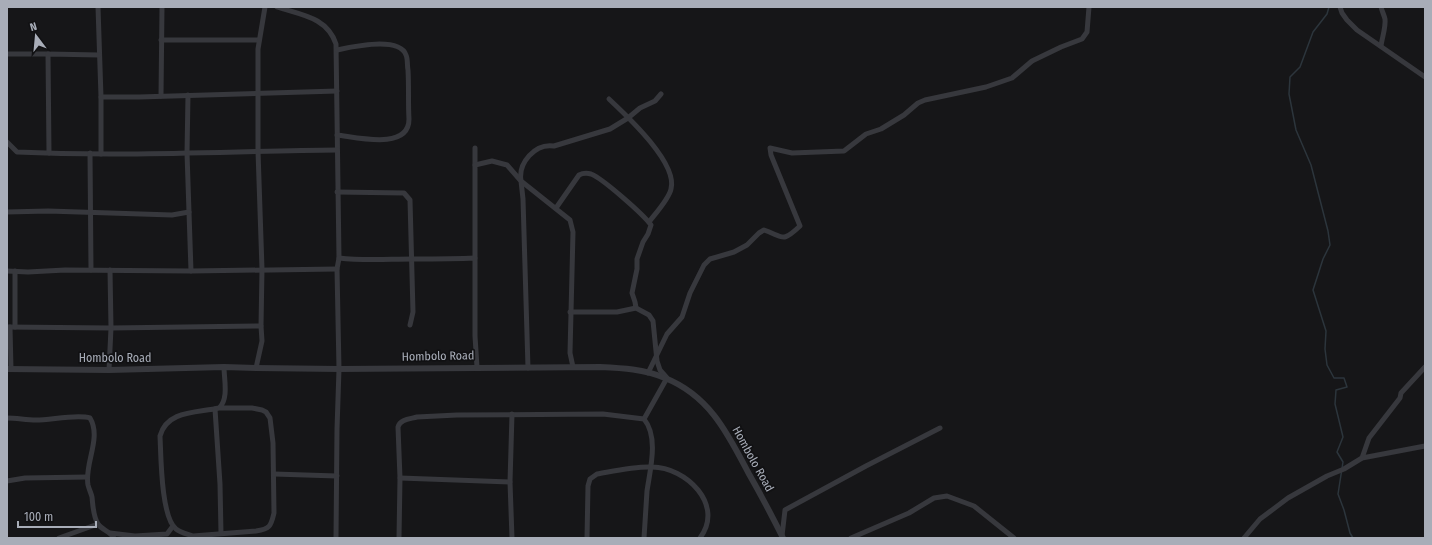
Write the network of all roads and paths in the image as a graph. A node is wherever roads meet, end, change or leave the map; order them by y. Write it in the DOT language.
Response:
graph roads {
  1 [pos="98,7"];
  2 [pos="162,7"];
  3 [pos="264,7"];
  4 [pos="277,7"];
  5 [pos="1089,7"];
  6 [pos="1340,7"];
  7 [pos="1380,7"];
  8 [pos="161,40"];
  9 [pos="259,40"];
  10 [pos="1381,46"];
  11 [pos="337,50"];
  12 [pos="7,54"];
  13 [pos="48,54"];
  14 [pos="99,55"];
  15 [pos="1424,75"];
  16 [pos="337,91"];
  17 [pos="258,94"];
  18 [pos="661,94"];
  19 [pos="188,95"];
  20 [pos="161,96"];
  21 [pos="101,97"];
  22 [pos="609,99"];
  23 [pos="628,118"];
  24 [pos="337,134"];
  25 [pos="7,142"];
  26 [pos="475,148"];
  27 [pos="338,150"];
  28 [pos="258,151"];
  29 [pos="49,153"];
  30 [pos="90,153"];
  31 [pos="187,153"];
  32 [pos="101,154"];
  33 [pos="475,165"];
  34 [pos="521,181"];
  35 [pos="337,192"];
  36 [pos="556,208"];
  37 [pos="7,212"];
  38 [pos="188,212"];
  39 [pos="91,213"];
  40 [pos="649,222"];
  41 [pos="339,258"];
  42 [pos="475,258"];
  43 [pos="411,259"];
  44 [pos="262,269"];
  45 [pos="337,269"];
  46 [pos="91,270"];
  47 [pos="110,270"];
  48 [pos="7,271"];
  49 [pos="15,271"];
  50 [pos="191,271"];
  51 [pos="636,308"];
  52 [pos="570,312"];
  53 [pos="410,325"];
  54 [pos="260,326"];
  55 [pos="11,327"];
  56 [pos="112,328"];
  57 [pos="656,353"];
  58 [pos="224,366"];
  59 [pos="477,367"];
  60 [pos="573,367"];
  61 [pos="256,368"];
  62 [pos="528,368"];
  63 [pos="1425,368"];
  64 [pos="9,369"];
  65 [pos="339,369"];
  66 [pos="109,370"];
  67 [pos="648,373"];
  68 [pos="667,378"];
  69 [pos="217,409"];
  70 [pos="512,414"];
  71 [pos="7,418"];
  72 [pos="644,419"];
  73 [pos="940,428"];
  74 [pos="1425,446"];
  75 [pos="1362,458"];
  76 [pos="652,466"];
  77 [pos="274,474"];
  78 [pos="337,476"];
  79 [pos="88,477"];
  80 [pos="400,478"];
  81 [pos="7,481"];
  82 [pos="510,482"];
  83 [pos="98,524"];
  84 [pos="173,526"];
  85 [pos="110,533"];
  86 [pos="221,533"];
  87 [pos="783,537"];
  88 [pos="60,538"];
  89 [pos="114,538"];
  90 [pos="336,538"];
  91 [pos="399,538"];
  92 [pos="512,538"];
  93 [pos="587,538"];
  94 [pos="644,538"];
  95 [pos="700,538"];
  96 [pos="851,538"];
  97 [pos="1014,538"];
  98 [pos="1244,538"];
  1 -- 14 [label="street"];
  2 -- 8 [label="street"];
  3 -- 9 [label="street"];
  4 -- 11 [label="street"];
  5 -- 57 [label="street"];
  6 -- 10 [label="street"];
  7 -- 10 [label="street"];
  8 -- 9 [label="street"];
  8 -- 20 [label="street"];
  9 -- 17 [label="street"];
  10 -- 15 [label="street"];
  11 -- 16 [label="street"];
  11 -- 24 [label="street"];
  12 -- 13 [label="street"];
  13 -- 14 [label="street"];
  13 -- 29 [label="street"];
  14 -- 21 [label="street"];
  16 -- 17 [label="street"];
  16 -- 24 [label="street"];
  17 -- 19 [label="street"];
  17 -- 28 [label="street"];
  18 -- 23 [label="street"];
  19 -- 20 [label="street"];
  19 -- 31 [label="street"];
  20 -- 21 [label="street"];
  21 -- 32 [label="street"];
  22 -- 23 [label="street"];
  23 -- 34 [label="street"];
  23 -- 40 [label="street"];
  24 -- 27 [label="street"];
  25 -- 29 [label="street"];
  26 -- 33 [label="street"];
  27 -- 28 [label="street"];
  27 -- 35 [label="street"];
  28 -- 31 [label="street"];
  28 -- 44 [label="street"];
  29 -- 30 [label="street"];
  30 -- 32 [label="street"];
  30 -- 39 [label="street"];
  31 -- 32 [label="street"];
  31 -- 38 [label="street"];
  33 -- 34 [label="street"];
  33 -- 42 [label="street"];
  34 -- 36 [label="street"];
  34 -- 62 [label="street"];
  35 -- 41 [label="street"];
  35 -- 43 [label="street"];
  36 -- 40 [label="street"];
  36 -- 52 [label="street"];
  37 -- 39 [label="street"];
  38 -- 39 [label="street"];
  38 -- 50 [label="street"];
  39 -- 46 [label="street"];
  40 -- 51 [label="street"];
  41 -- 43 [label="street"];
  41 -- 45 [label="street"];
  42 -- 43 [label="street"];
  42 -- 59 [label="street"];
  43 -- 53 [label="street"];
  44 -- 45 [label="street"];
  44 -- 50 [label="street"];
  44 -- 54 [label="street"];
  45 -- 65 [label="street"];
  46 -- 47 [label="street"];
  46 -- 49 [label="street"];
  47 -- 50 [label="street"];
  47 -- 56 [label="street"];
  48 -- 49 [label="street"];
  49 -- 55 [label="street"];
  51 -- 52 [label="street"];
  51 -- 57 [label="street"];
  52 -- 60 [label="street"];
  54 -- 56 [label="street"];
  54 -- 61 [label="street"];
  55 -- 56 [label="street"];
  55 -- 64 [label="street"];
  56 -- 66 [label="street"];
  57 -- 67 [label="street"];
  57 -- 68 [label="street"];
  58 -- 61 [label="street, Hombolo Road"];
  58 -- 66 [label="street, Hombolo Road"];
  58 -- 69 [label="street"];
  59 -- 62 [label="street, Hombolo Road"];
  59 -- 65 [label="street, Hombolo Road"];
  60 -- 62 [label="street, Hombolo Road"];
  60 -- 67 [label="street, Hombolo Road"];
  61 -- 65 [label="street, Hombolo Road"];
  63 -- 75 [label="street"];
  64 -- 66 [label="street, Hombolo Road"];
  65 -- 78 [label="street"];
  67 -- 68 [label="street, Hombolo Road"];
  68 -- 72 [label="street"];
  68 -- 87 [label="street, Hombolo Road"];
  69 -- 77 [label="street"];
  69 -- 84 [label="street"];
  69 -- 86 [label="street"];
  70 -- 72 [label="street"];
  70 -- 80 [label="street"];
  70 -- 82 [label="street"];
  71 -- 79 [label="street"];
  72 -- 76 [label="street"];
  73 -- 87 [label="street"];
  74 -- 75 [label="street"];
  75 -- 98 [label="street"];
  76 -- 93 [label="street"];
  76 -- 94 [label="street"];
  76 -- 95 [label="street"];
  77 -- 78 [label="street"];
  77 -- 86 [label="street"];
  78 -- 90 [label="street"];
  79 -- 81 [label="street"];
  79 -- 83 [label="street"];
  80 -- 82 [label="street"];
  80 -- 91 [label="street"];
  82 -- 92 [label="street"];
  83 -- 85 [label="street"];
  83 -- 88 [label="street"];
  84 -- 85 [label="street"];
  84 -- 86 [label="street"];
  85 -- 89 [label="street"];
  96 -- 97 [label="street"];
}
